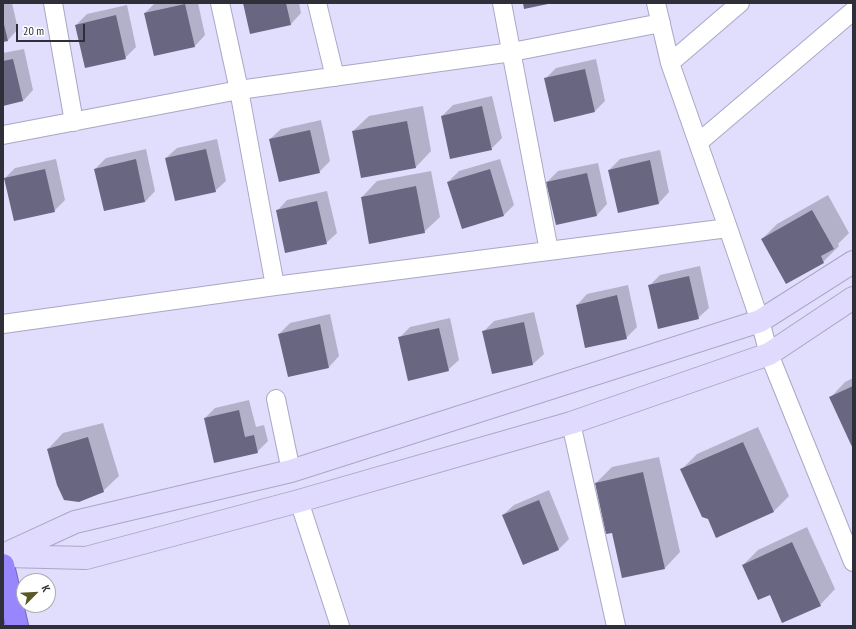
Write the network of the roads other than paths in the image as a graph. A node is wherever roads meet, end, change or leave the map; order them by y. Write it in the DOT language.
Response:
graph roads {
  1 [pos="53,3"];
  2 [pos="220,3"];
  3 [pos="317,3"];
  4 [pos="502,3"];
  5 [pos="656,3"];
  6 [pos="740,3"];
  7 [pos="853,11"];
  8 [pos="661,23"];
  9 [pos="512,52"];
  10 [pos="670,63"];
  11 [pos="335,77"];
  12 [pos="240,90"];
  13 [pos="74,122"];
  14 [pos="3,135"];
  15 [pos="699,142"];
  16 [pos="728,228"];
  17 [pos="549,251"];
  18 [pos="853,262"];
  19 [pos="275,286"];
  20 [pos="853,298"];
  21 [pos="760,321"];
  22 [pos="3,324"];
  23 [pos="769,354"];
  24 [pos="276,399"];
  25 [pos="571,423"];
  26 [pos="291,471"];
  27 [pos="299,501"];
  28 [pos="3,556"];
  29 [pos="853,562"];
  30 [pos="3,565"];
  31 [pos="17,626"];
  32 [pos="340,626"];
  33 [pos="616,626"];
  1 -- 13 [label="street"];
  2 -- 12 [label="street"];
  3 -- 11 [label="street"];
  4 -- 9 [label="street"];
  5 -- 8 [label="street"];
  6 -- 10 [label="street"];
  7 -- 15 [label="street"];
  8 -- 9 [label="street"];
  8 -- 10 [label="street"];
  9 -- 11 [label="street"];
  9 -- 17 [label="street"];
  10 -- 15 [label="street"];
  11 -- 12 [label="street"];
  12 -- 13 [label="street"];
  12 -- 19 [label="street"];
  13 -- 14 [label="street"];
  15 -- 16 [label="street"];
  16 -- 17 [label="street"];
  16 -- 21 [label="street"];
  17 -- 19 [label="street"];
  18 -- 21 [label="street"];
  19 -- 22 [label="street"];
  20 -- 23 [label="street"];
  21 -- 23 [label="street"];
  21 -- 26 [label="street"];
  23 -- 25 [label="street"];
  23 -- 29 [label="street"];
  24 -- 26 [label="street"];
  25 -- 27 [label="street"];
  25 -- 33 [label="street"];
  26 -- 28 [label="street"];
  27 -- 28 [label="street"];
  27 -- 32 [label="street"];
  30 -- 31 [label="highway"];
}
